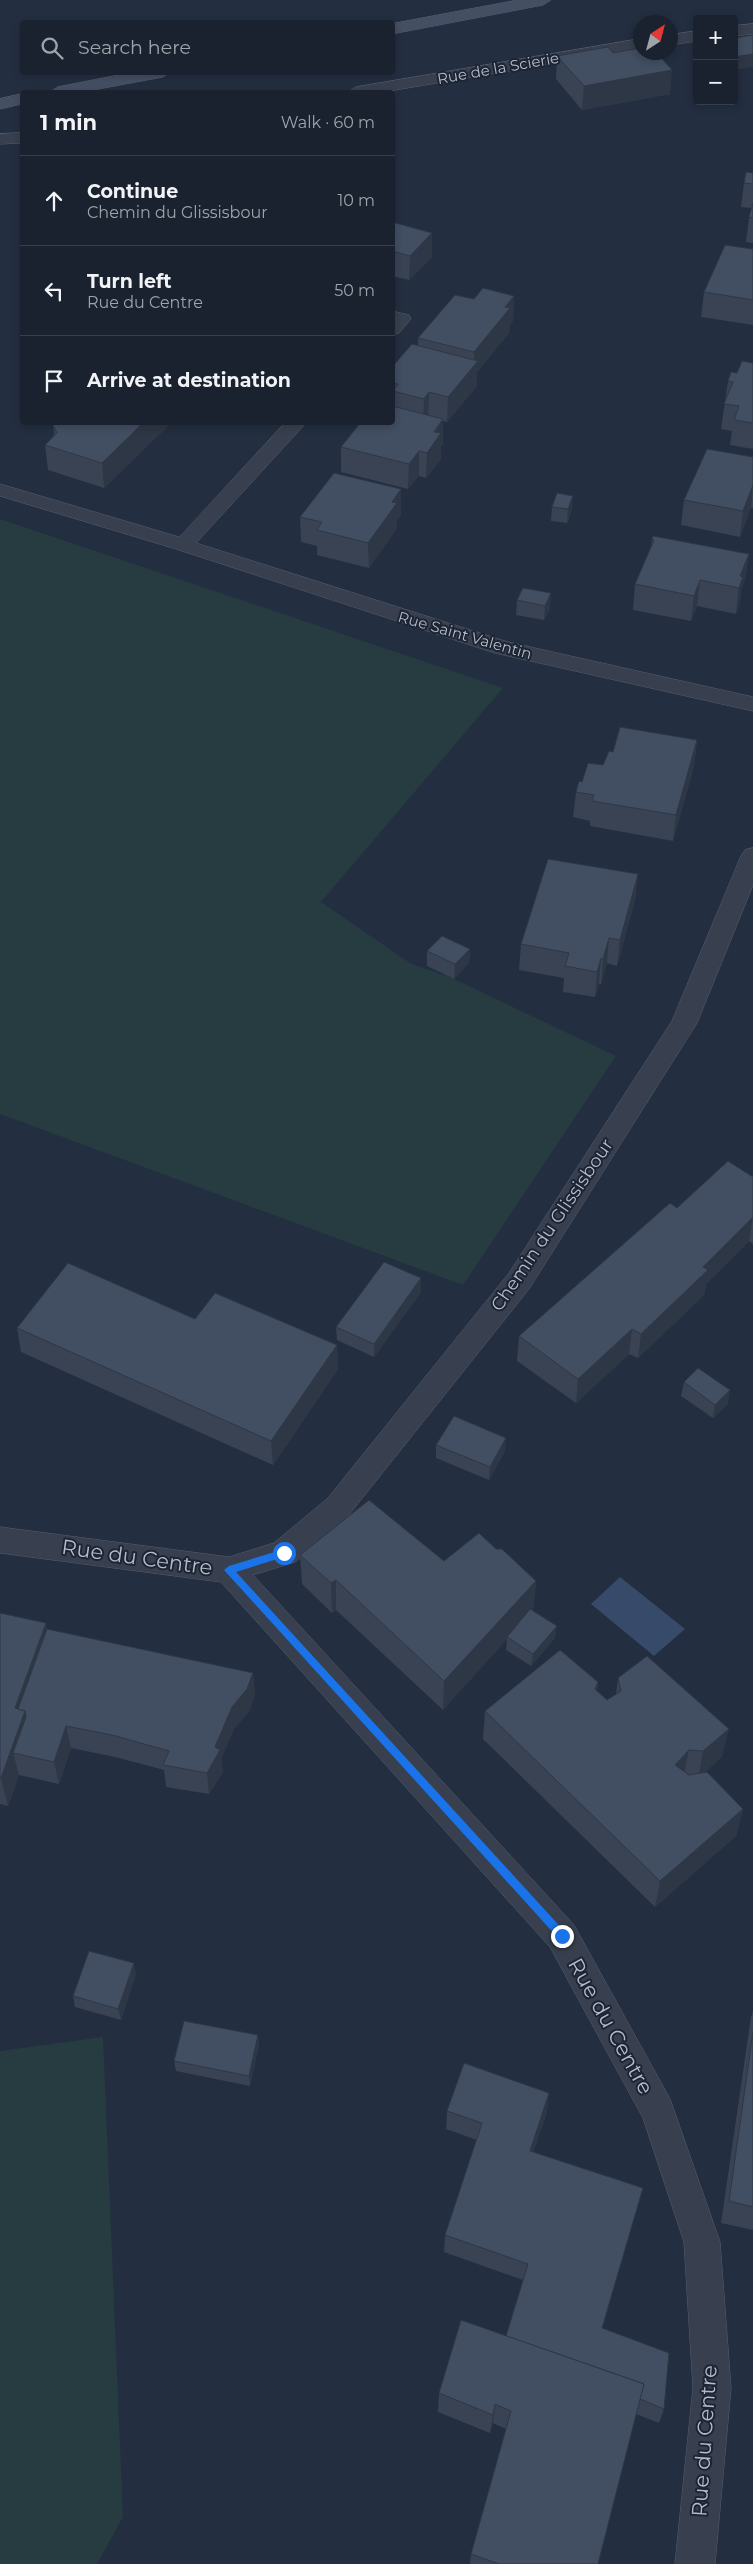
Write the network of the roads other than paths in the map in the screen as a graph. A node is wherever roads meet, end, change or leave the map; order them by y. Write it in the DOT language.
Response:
graph roads {
  1 [pos="543,0"];
  2 [pos="395,28"];
  3 [pos="753,29"];
  4 [pos="738,31"];
  5 [pos="693,37"];
  6 [pos="678,39"];
  7 [pos="633,45"];
  8 [pos="147,75"];
  9 [pos="68,90"];
  10 [pos="368,90"];
  11 [pos="20,99"];
  12 [pos="0,104"];
  13 [pos="20,138"];
  14 [pos="0,140"];
  15 [pos="395,318"];
  16 [pos="395,327"];
  17 [pos="294,425"];
  18 [pos="0,490"];
  19 [pos="183,545"];
  20 [pos="753,704"];
  21 [pos="753,856"];
  22 [pos="0,1540"];
  23 [pos="229,1570"];
  24 [pos="695,2564"];
  1 -- 2 [label="main road"];
  3 -- 4 [label="street"];
  5 -- 6 [label="street"];
  7 -- 10 [label="street, Rue de la Scierie"];
  8 -- 9 [label="main road"];
  11 -- 12 [label="main road"];
  13 -- 14 [label="street"];
  15 -- 16 [label="street"];
  17 -- 19 [label="street"];
  18 -- 19 [label="street, Rue Saint Valentin"];
  19 -- 20 [label="street, Rue Saint Valentin"];
  21 -- 23 [label="street, Chemin du Glissisbour"];
  22 -- 23 [label="street, Rue du Centre"];
  23 -- 24 [label="street, Rue du Centre"];
}
